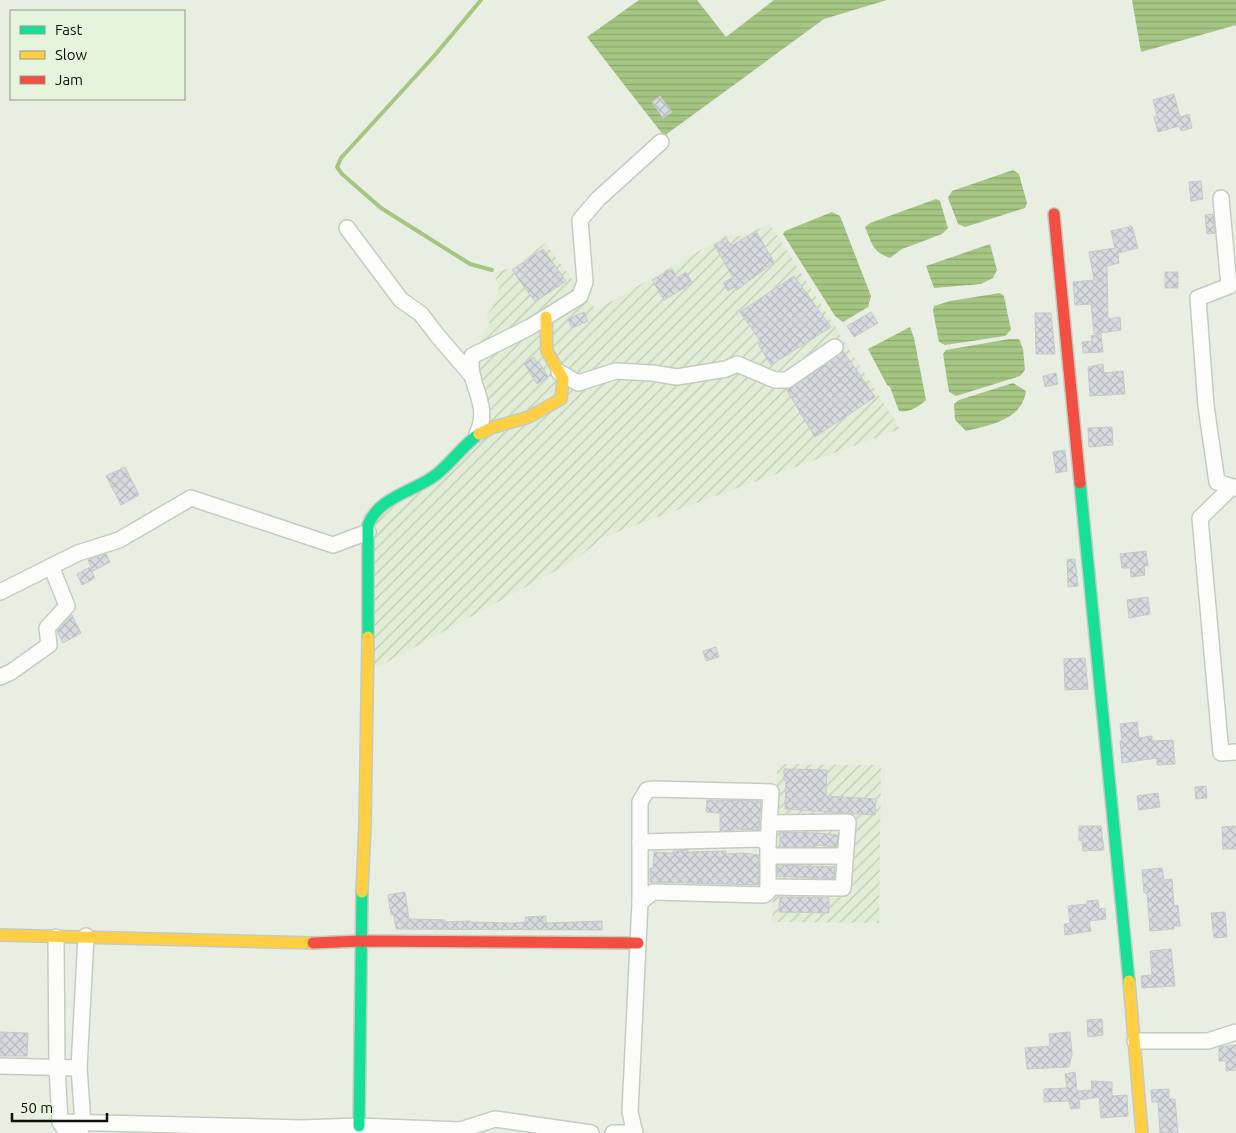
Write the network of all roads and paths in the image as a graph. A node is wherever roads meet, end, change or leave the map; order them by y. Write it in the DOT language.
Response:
graph roads {
  1 [pos="661,142"];
  2 [pos="1221,198"];
  3 [pos="1054,214"];
  4 [pos="347,228"];
  5 [pos="546,317"];
  6 [pos="835,347"];
  7 [pos="559,372"];
  8 [pos="474,378"];
  9 [pos="477,434"];
  10 [pos="1234,487"];
  11 [pos="368,532"];
  12 [pos="51,566"];
  13 [pos="0,592"];
  14 [pos="0,676"];
  15 [pos="1236,752"];
  16 [pos="769,823"];
  17 [pos="640,842"];
  18 [pos="768,850"];
  19 [pos="844,856"];
  20 [pos="768,887"];
  21 [pos="640,902"];
  22 [pos="0,935"];
  23 [pos="86,936"];
  24 [pos="56,937"];
  25 [pos="361,941"];
  26 [pos="638,943"];
  27 [pos="1236,1032"];
  28 [pos="1134,1041"];
  29 [pos="0,1066"];
  30 [pos="57,1067"];
  31 [pos="79,1068"];
  32 [pos="359,1126"];
  33 [pos="64,1127"];
  34 [pos="81,1128"];
  35 [pos="591,1133"];
  36 [pos="614,1133"];
  37 [pos="626,1133"];
  38 [pos="635,1133"];
  39 [pos="1142,1133"];
  1 -- 5 [label="street"];
  2 -- 10 [label="street"];
  3 -- 28 [label="street"];
  4 -- 8 [label="street"];
  5 -- 7 [label="street"];
  5 -- 8 [label="street"];
  6 -- 7 [label="street"];
  7 -- 9 [label="street"];
  8 -- 9 [label="street"];
  9 -- 11 [label="street"];
  10 -- 15 [label="street"];
  11 -- 12 [label="street"];
  11 -- 25 [label="street"];
  12 -- 13 [label="street"];
  12 -- 14 [label="street"];
  16 -- 17 [label="street"];
  16 -- 18 [label="street"];
  16 -- 19 [label="street"];
  17 -- 18 [label="street"];
  17 -- 21 [label="street"];
  18 -- 19 [label="street"];
  18 -- 20 [label="street"];
  19 -- 20 [label="street"];
  20 -- 21 [label="street"];
  21 -- 26 [label="street"];
  22 -- 24 [label="street"];
  23 -- 24 [label="street"];
  23 -- 25 [label="street"];
  23 -- 31 [label="street"];
  24 -- 30 [label="street"];
  25 -- 26 [label="street"];
  25 -- 32 [label="street"];
  26 -- 38 [label="street"];
  27 -- 28 [label="street"];
  28 -- 39 [label="street"];
  29 -- 30 [label="street"];
  30 -- 31 [label="street"];
  30 -- 33 [label="street"];
  31 -- 34 [label="street"];
  32 -- 34 [label="street"];
  32 -- 35 [label="street"];
  33 -- 34 [label="street"];
  36 -- 37 [label="street"];
}
